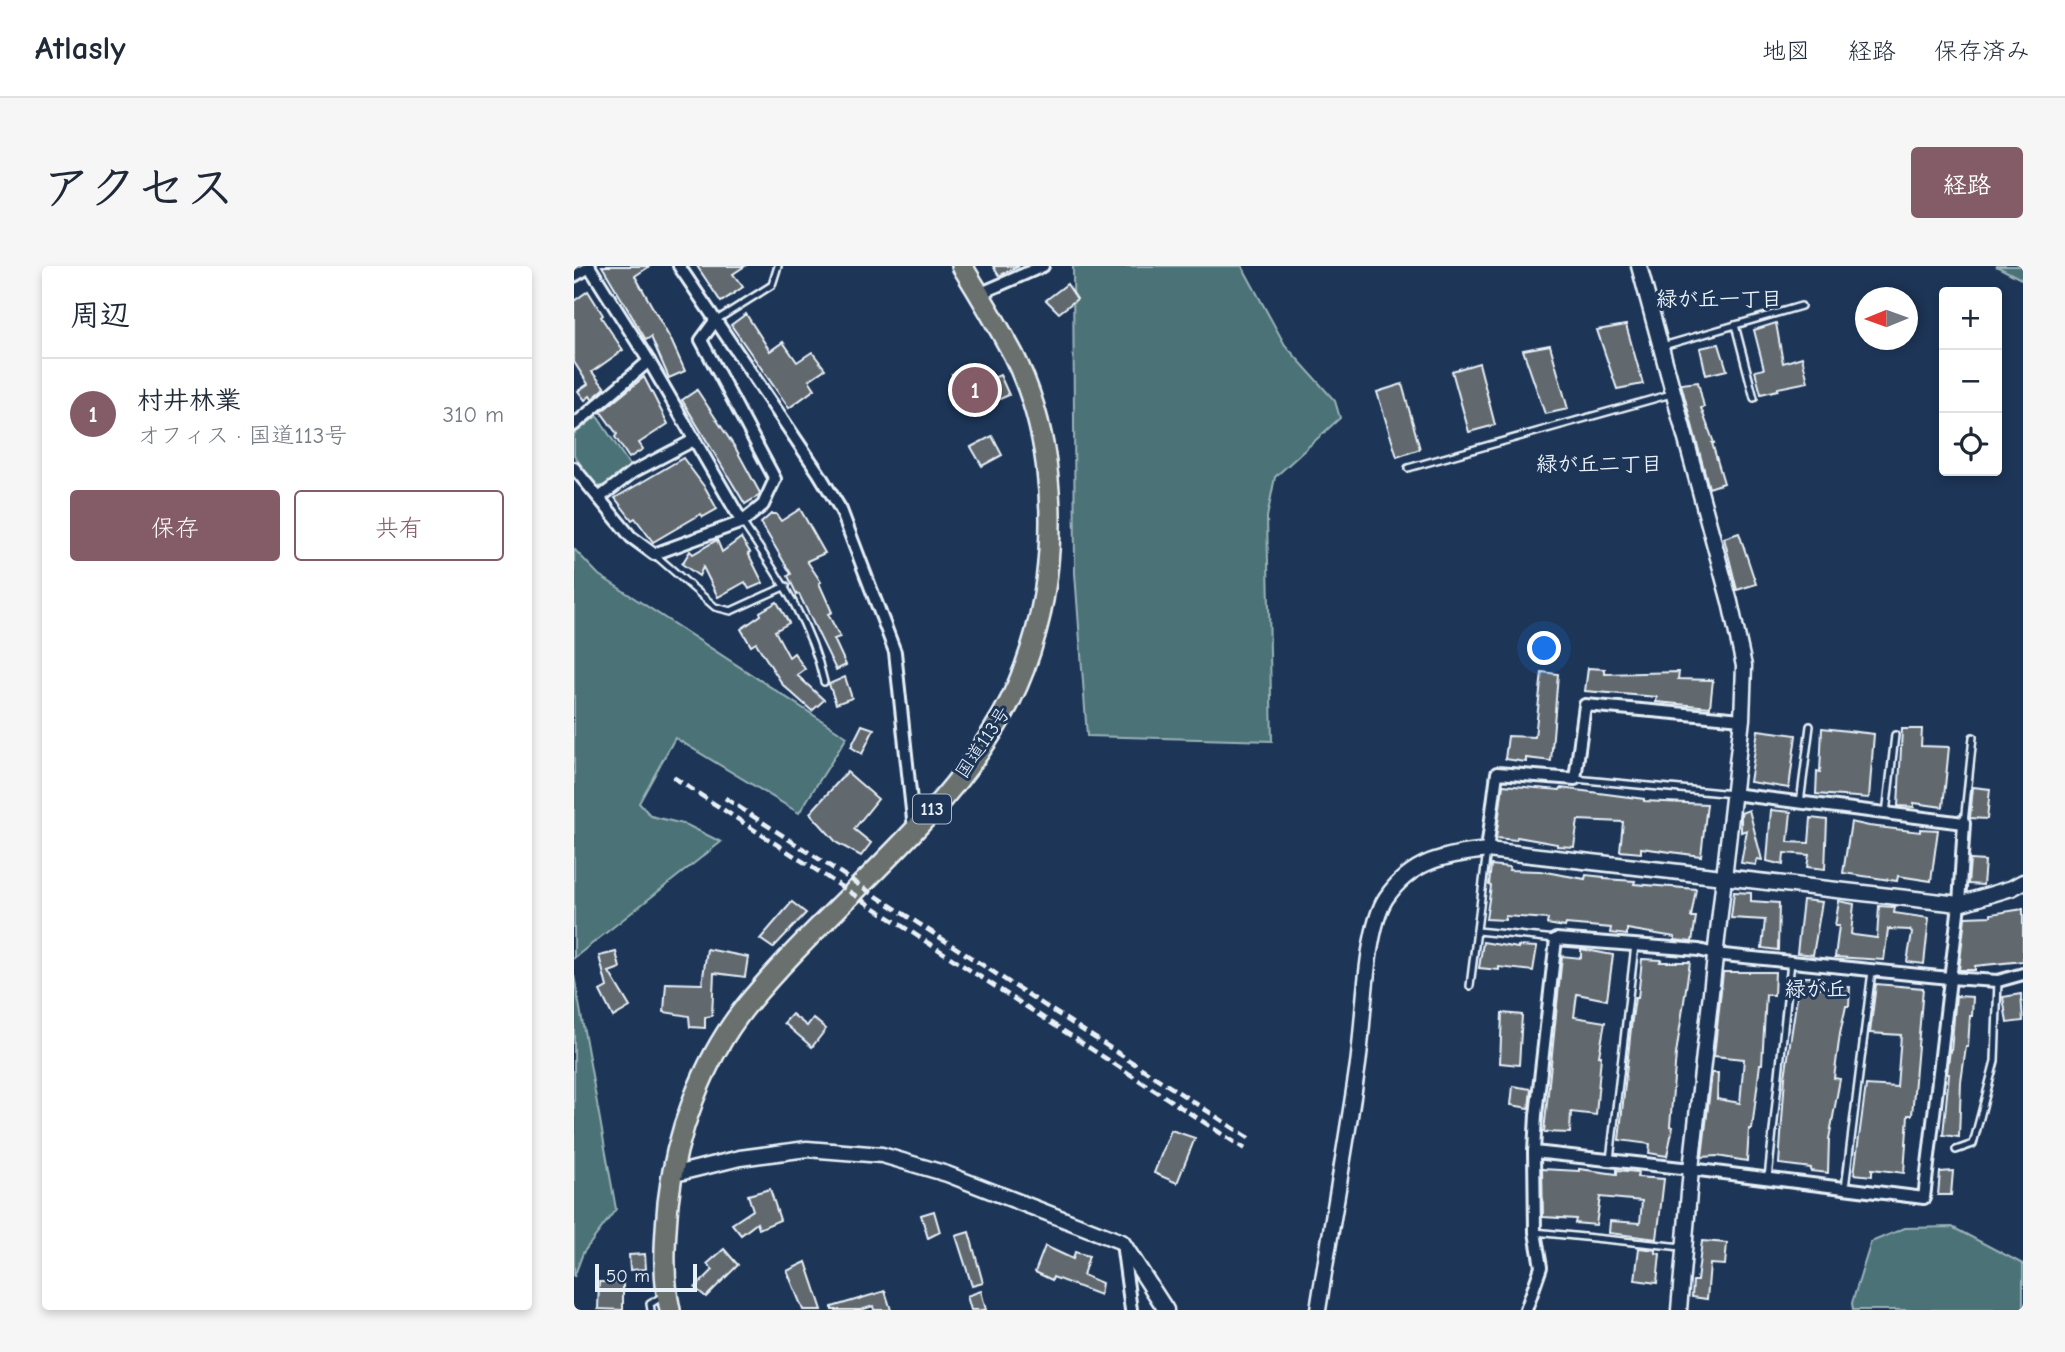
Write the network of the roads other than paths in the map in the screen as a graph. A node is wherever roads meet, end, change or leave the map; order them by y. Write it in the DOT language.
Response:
graph roads {
  1 [pos="679,266"];
  2 [pos="778,266"];
  3 [pos="962,266"];
  4 [pos="1043,266"];
  5 [pos="1639,266"];
  6 [pos="590,267"];
  7 [pos="574,276"];
  8 [pos="979,294"];
  9 [pos="1801,306"];
  10 [pos="715,321"];
  11 [pos="1735,325"];
  12 [pos="1660,347"];
  13 [pos="649,361"];
  14 [pos="1672,393"];
  15 [pos="1754,398"];
  16 [pos="574,425"];
  17 [pos="694,440"];
  18 [pos="574,468"];
  19 [pos="1408,468"];
  20 [pos="599,498"];
  21 [pos="742,522"];
  22 [pos="654,554"];
  23 [pos="786,586"];
  24 [pos="824,682"];
  25 [pos="1742,719"];
  26 [pos="1810,726"];
  27 [pos="1895,735"];
  28 [pos="1973,737"];
  29 [pos="1576,779"];
  30 [pos="1733,794"];
  31 [pos="1800,803"];
  32 [pos="1886,814"];
  33 [pos="1965,824"];
  34 [pos="914,829"];
  35 [pos="1487,850"];
  36 [pos="1723,878"];
  37 [pos="2023,882"];
  38 [pos="1959,904"];
  39 [pos="1477,931"];
  40 [pos="1556,939"];
  41 [pos="1635,945"];
  42 [pos="1714,954"];
  43 [pos="1791,962"];
  44 [pos="1872,971"];
  45 [pos="2023,974"];
  46 [pos="1949,978"];
  47 [pos="1998,981"];
  48 [pos="1470,986"];
  49 [pos="1956,1150"];
  50 [pos="1534,1152"];
  51 [pos="1610,1160"];
  52 [pos="1691,1169"];
  53 [pos="671,1175"];
  54 [pos="1768,1179"];
  55 [pos="1845,1188"];
  56 [pos="1535,1232"];
  57 [pos="1122,1242"];
  58 [pos="1684,1247"];
  59 [pos="668,1302"];
  60 [pos="651,1310"];
  61 [pos="1131,1310"];
  62 [pos="1166,1310"];
  63 [pos="1318,1310"];
  64 [pos="1526,1310"];
  65 [pos="1679,1310"];
  1 -- 10 [label="street"];
  2 -- 10 [label="lane"];
  3 -- 8 [label="highway, 国道113号 / 113"];
  4 -- 8 [label="street"];
  5 -- 12 [label="street"];
  6 -- 7 [label="street"];
  6 -- 13 [label="street"];
  8 -- 34 [label="highway, 国道113号 / 113"];
  9 -- 11 [label="lane"];
  10 -- 21 [label="street"];
  10 -- 34 [label="street"];
  11 -- 12 [label="lane"];
  11 -- 15 [label="lane"];
  12 -- 14 [label="street"];
  13 -- 16 [label="street"];
  13 -- 17 [label="street"];
  14 -- 19 [label="lane"];
  14 -- 25 [label="street"];
  17 -- 20 [label="street"];
  17 -- 21 [label="street"];
  18 -- 20 [label="street"];
  20 -- 22 [label="street"];
  21 -- 22 [label="street"];
  21 -- 23 [label="lane"];
  22 -- 23 [label="lane"];
  23 -- 24 [label="lane"];
  25 -- 29 [label="street"];
  25 -- 30 [label="street"];
  26 -- 31 [label="lane"];
  27 -- 32 [label="lane"];
  28 -- 33 [label="lane"];
  29 -- 30 [label="lane"];
  29 -- 35 [label="street"];
  30 -- 31 [label="street"];
  30 -- 36 [label="street"];
  31 -- 32 [label="street"];
  32 -- 33 [label="street"];
  33 -- 38 [label="street"];
  34 -- 53 [label="highway, 国道113号 / 113"];
  35 -- 36 [label="street"];
  35 -- 39 [label="lane"];
  35 -- 63 [label="street"];
  36 -- 38 [label="street"];
  36 -- 42 [label="street"];
  37 -- 38 [label="street"];
  38 -- 46 [label="street"];
  39 -- 40 [label="lane"];
  39 -- 48 [label="lane"];
  40 -- 41 [label="street"];
  40 -- 50 [label="street"];
  41 -- 42 [label="street"];
  41 -- 51 [label="lane"];
  42 -- 43 [label="street"];
  42 -- 52 [label="street"];
  43 -- 44 [label="street"];
  43 -- 54 [label="lane"];
  44 -- 46 [label="street"];
  44 -- 55 [label="lane"];
  45 -- 47 [label="street"];
  46 -- 47 [label="street"];
  46 -- 55 [label="street"];
  47 -- 49 [label="lane"];
  50 -- 51 [label="street"];
  50 -- 56 [label="street"];
  51 -- 52 [label="street"];
  52 -- 54 [label="street"];
  52 -- 58 [label="street"];
  53 -- 57 [label="street"];
  53 -- 59 [label="highway, 国道113号 / 113"];
  54 -- 55 [label="street"];
  56 -- 58 [label="lane"];
  56 -- 64 [label="street"];
  57 -- 61 [label="street"];
  57 -- 62 [label="street"];
  58 -- 65 [label="street"];
  59 -- 60 [label="lane"];
}
